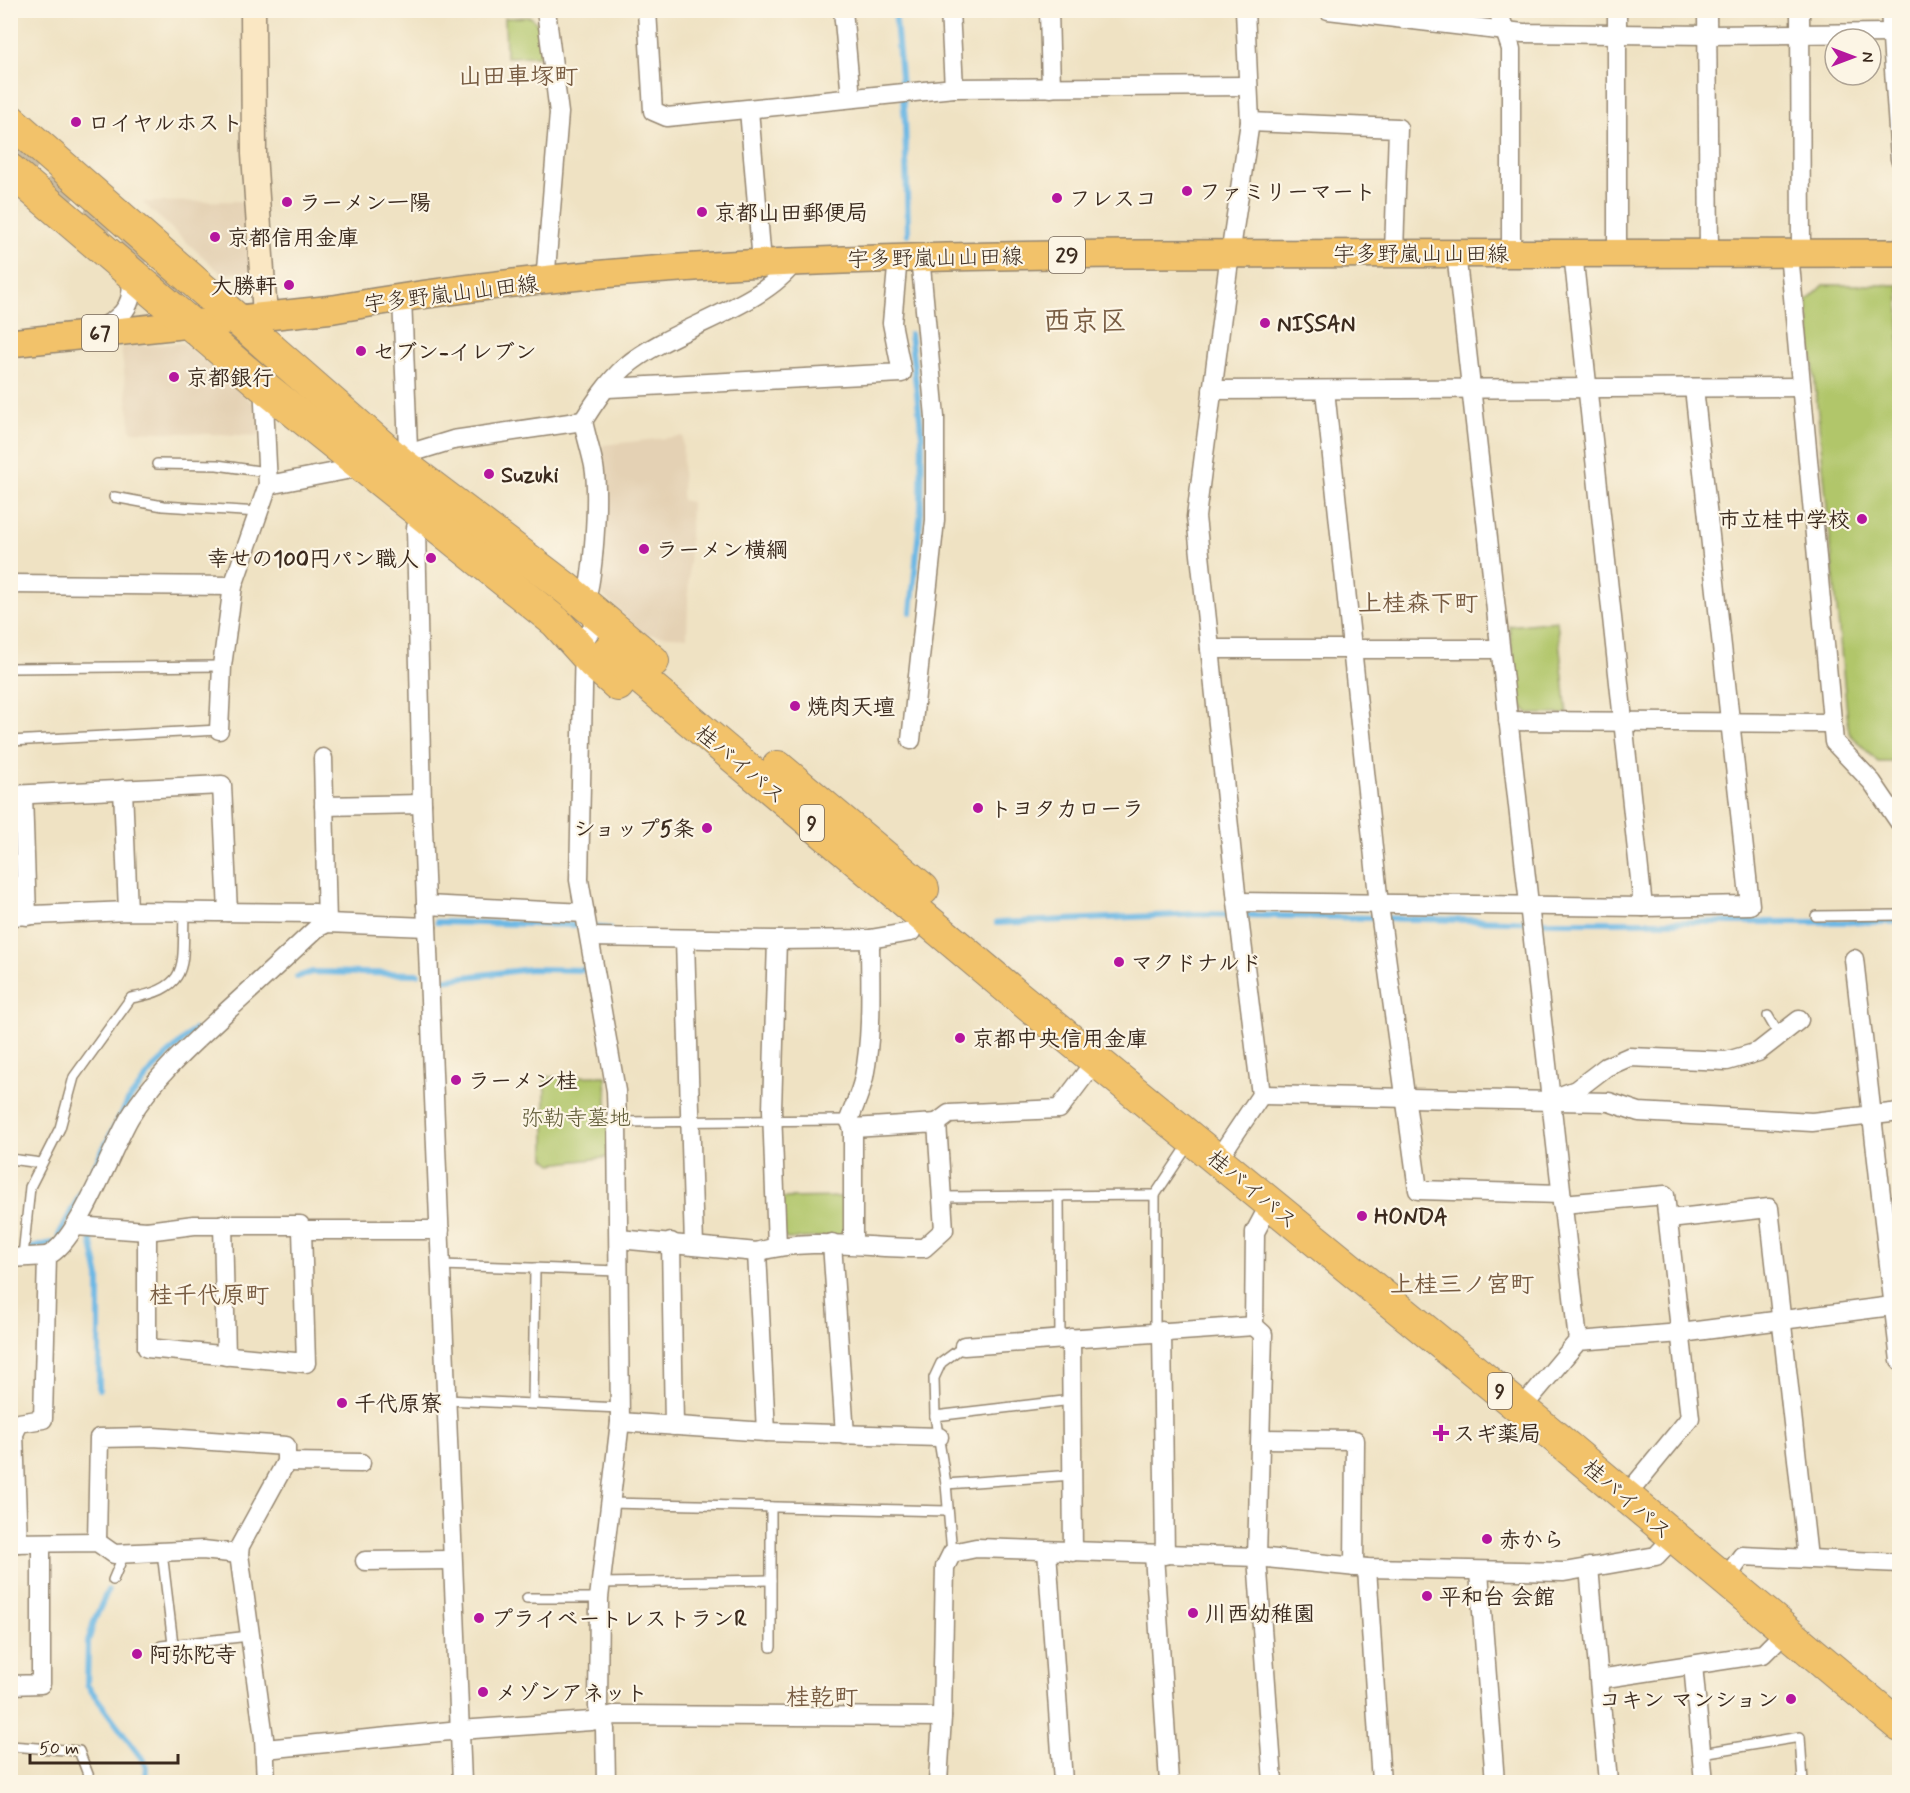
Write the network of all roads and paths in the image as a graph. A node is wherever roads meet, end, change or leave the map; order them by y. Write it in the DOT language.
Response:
graph roads {
  1 [pos="253,10"];
  2 [pos="546,10"];
  3 [pos="647,10"];
  4 [pos="843,10"];
  5 [pos="950,10"];
  6 [pos="1049,10"];
  7 [pos="1245,10"];
  8 [pos="1328,10"];
  9 [pos="1497,10"];
  10 [pos="1617,10"];
  11 [pos="1707,10"];
  12 [pos="1800,10"];
  13 [pos="1890,10"];
  14 [pos="1369,13"];
  15 [pos="1504,31"];
  16 [pos="1890,33"];
  17 [pos="1617,34"];
  18 [pos="1800,34"];
  19 [pos="1708,35"];
  20 [pos="1248,86"];
  21 [pos="954,88"];
  22 [pos="1051,88"];
  23 [pos="851,98"];
  24 [pos="749,110"];
  25 [pos="10,120"];
  26 [pos="1250,122"];
  27 [pos="1899,159"];
  28 [pos="10,170"];
  29 [pos="1231,253"];
  30 [pos="1394,253"];
  31 [pos="1455,253"];
  32 [pos="1511,253"];
  33 [pos="1573,253"];
  34 [pos="1617,253"];
  35 [pos="1709,253"];
  36 [pos="1795,253"];
  37 [pos="1899,253"];
  38 [pos="909,257"];
  39 [pos="795,261"];
  40 [pos="762,262"];
  41 [pos="130,271"];
  42 [pos="545,282"];
  43 [pos="402,298"];
  44 [pos="190,323"];
  45 [pos="256,326"];
  46 [pos="89,334"];
  47 [pos="10,343"];
  48 [pos="263,386"];
  49 [pos="1800,387"];
  50 [pos="608,388"];
  51 [pos="1587,388"];
  52 [pos="1694,388"];
  53 [pos="1471,389"];
  54 [pos="1212,390"];
  55 [pos="1325,390"];
  56 [pos="583,421"];
  57 [pos="401,463"];
  58 [pos="156,464"];
  59 [pos="362,466"];
  60 [pos="267,479"];
  61 [pos="114,497"];
  62 [pos="426,500"];
  63 [pos="259,512"];
  64 [pos="10,584"];
  65 [pos="233,586"];
  66 [pos="595,632"];
  67 [pos="1210,649"];
  68 [pos="1353,649"];
  69 [pos="1500,649"];
  70 [pos="222,666"];
  71 [pos="10,668"];
  72 [pos="1508,721"];
  73 [pos="1624,723"];
  74 [pos="1831,723"];
  75 [pos="1732,724"];
  76 [pos="219,730"];
  77 [pos="912,740"];
  78 [pos="10,741"];
  79 [pos="323,758"];
  80 [pos="123,789"];
  81 [pos="16,795"];
  82 [pos="422,804"];
  83 [pos="324,806"];
  84 [pos="1899,823"];
  85 [pos="1237,902"];
  86 [pos="426,905"];
  87 [pos="1380,905"];
  88 [pos="1529,906"];
  89 [pos="1643,907"];
  90 [pos="128,911"];
  91 [pos="228,912"];
  92 [pos="184,913"];
  93 [pos="585,913"];
  94 [pos="1899,915"];
  95 [pos="19,916"];
  96 [pos="1816,916"];
  97 [pos="327,924"];
  98 [pos="427,927"];
  99 [pos="911,932"];
  100 [pos="590,937"];
  101 [pos="870,939"];
  102 [pos="685,940"];
  103 [pos="777,940"];
  104 [pos="1854,959"];
  105 [pos="1768,1016"];
  106 [pos="1799,1020"];
  107 [pos="1779,1035"];
  108 [pos="1096,1060"];
  109 [pos="1261,1095"];
  110 [pos="1404,1098"];
  111 [pos="1551,1100"];
  112 [pos="1899,1112"];
  113 [pos="1874,1115"];
  114 [pos="773,1121"];
  115 [pos="617,1122"];
  116 [pos="692,1122"];
  117 [pos="937,1123"];
  118 [pos="851,1124"];
  119 [pos="1193,1139"];
  120 [pos="10,1159"];
  121 [pos="1218,1159"];
  122 [pos="41,1163"];
  123 [pos="1155,1195"];
  124 [pos="1059,1196"];
  125 [pos="942,1197"];
  126 [pos="1562,1199"];
  127 [pos="1270,1204"];
  128 [pos="1669,1219"];
  129 [pos="223,1224"];
  130 [pos="76,1226"];
  131 [pos="302,1230"];
  132 [pos="440,1230"];
  133 [pos="147,1231"];
  134 [pos="619,1239"];
  135 [pos="671,1242"];
  136 [pos="832,1243"];
  137 [pos="853,1243"];
  138 [pos="694,1246"];
  139 [pos="777,1246"];
  140 [pos="757,1252"];
  141 [pos="47,1256"];
  142 [pos="17,1257"];
  143 [pos="441,1265"];
  144 [pos="535,1268"];
  145 [pos="619,1271"];
  146 [pos="1897,1305"];
  147 [pos="1781,1320"];
  148 [pos="1254,1326"];
  149 [pos="1158,1331"];
  150 [pos="1681,1333"];
  151 [pos="1066,1338"];
  152 [pos="1578,1341"];
  153 [pos="964,1346"];
  154 [pos="226,1356"];
  155 [pos="1899,1361"];
  156 [pos="1072,1400"];
  157 [pos="446,1401"];
  158 [pos="533,1403"];
  159 [pos="1521,1409"];
  160 [pos="620,1415"];
  161 [pos="935,1416"];
  162 [pos="674,1426"];
  163 [pos="766,1432"];
  164 [pos="845,1435"];
  165 [pos="939,1437"];
  166 [pos="1261,1439"];
  167 [pos="285,1462"];
  168 [pos="361,1463"];
  169 [pos="1073,1475"];
  170 [pos="946,1484"];
  171 [pos="1626,1496"];
  172 [pos="610,1503"];
  173 [pos="771,1507"];
  174 [pos="947,1511"];
  175 [pos="1673,1538"];
  176 [pos="97,1542"];
  177 [pos="14,1543"];
  178 [pos="41,1545"];
  179 [pos="1047,1551"];
  180 [pos="162,1552"];
  181 [pos="1073,1552"];
  182 [pos="952,1553"];
  183 [pos="124,1554"];
  184 [pos="239,1554"];
  185 [pos="1159,1555"];
  186 [pos="1257,1557"];
  187 [pos="1808,1558"];
  188 [pos="451,1560"];
  189 [pos="365,1561"];
  190 [pos="1899,1563"];
  191 [pos="1361,1567"];
  192 [pos="1589,1567"];
  193 [pos="1479,1572"];
  194 [pos="113,1580"];
  195 [pos="771,1580"];
  196 [pos="1724,1581"];
  197 [pos="600,1590"];
  198 [pos="527,1598"];
  199 [pos="1787,1630"];
  200 [pos="249,1636"];
  201 [pos="173,1644"];
  202 [pos="161,1646"];
  203 [pos="771,1647"];
  204 [pos="1694,1665"];
  205 [pos="1599,1679"];
  206 [pos="10,1685"];
  207 [pos="942,1717"];
  208 [pos="602,1718"];
  209 [pos="1899,1726"];
  210 [pos="460,1730"];
  211 [pos="10,1746"];
  212 [pos="265,1749"];
  213 [pos="1702,1753"];
  214 [pos="91,1782"];
  215 [pos="267,1782"];
  216 [pos="462,1782"];
  217 [pos="606,1782"];
  218 [pos="938,1782"];
  219 [pos="1063,1782"];
  220 [pos="1169,1782"];
  221 [pos="1273,1782"];
  222 [pos="1381,1782"];
  223 [pos="1495,1782"];
  224 [pos="1608,1782"];
  225 [pos="1704,1782"];
  226 [pos="1803,1782"];
  1 -- 45 [label="street"];
  2 -- 42 [label="street"];
  3 -- 24 [label="street"];
  4 -- 23 [label="street"];
  5 -- 21 [label="street"];
  6 -- 22 [label="street"];
  7 -- 20 [label="street"];
  8 -- 14 [label="street"];
  9 -- 15 [label="street"];
  10 -- 17 [label="street"];
  11 -- 19 [label="street"];
  12 -- 18 [label="street"];
  13 -- 16 [label="street"];
  14 -- 15 [label="street"];
  15 -- 17 [label="street"];
  15 -- 32 [label="street"];
  16 -- 18 [label="street"];
  16 -- 27 [label="street"];
  17 -- 19 [label="street"];
  17 -- 34 [label="street"];
  18 -- 19 [label="street"];
  18 -- 36 [label="street"];
  19 -- 35 [label="street"];
  20 -- 22 [label="street"];
  20 -- 26 [label="street"];
  21 -- 22 [label="street"];
  21 -- 23 [label="street"];
  23 -- 24 [label="street"];
  24 -- 40 [label="street"];
  25 -- 45 [label="highway"];
  26 -- 29 [label="street"];
  26 -- 30 [label="street"];
  28 -- 41 [label="highway"];
  29 -- 30 [label="main road, 宇多野嵐山山田線 / 29"];
  29 -- 38 [label="main road, 宇多野嵐山山田線 / 29"];
  29 -- 54 [label="street"];
  30 -- 31 [label="main road, 宇多野嵐山山田線 / 29"];
  31 -- 32 [label="main road, 宇多野嵐山山田線 / 29"];
  31 -- 53 [label="street"];
  32 -- 33 [label="main road, 宇多野嵐山山田線 / 29"];
  33 -- 34 [label="main road, 宇多野嵐山山田線 / 29"];
  33 -- 51 [label="street"];
  34 -- 35 [label="main road, 宇多野嵐山山田線 / 29"];
  35 -- 36 [label="main road, 宇多野嵐山山田線 / 29"];
  36 -- 37 [label="main road, 宇多野嵐山山田線 / 29"];
  36 -- 49 [label="street"];
  38 -- 39 [label="main road, 宇多野嵐山山田線 / 29"];
  38 -- 50 [label="street"];
  38 -- 77 [label="street"];
  39 -- 40 [label="main road, 宇多野嵐山山田線 / 29"];
  39 -- 50 [label="street"];
  40 -- 42 [label="main road, 宇多野嵐山山田線 / 29"];
  41 -- 44 [label="highway"];
  41 -- 46 [label="street"];
  42 -- 43 [label="main road, 宇多野嵐山山田線 / 29"];
  43 -- 45 [label="main road, 宇多野嵐山山田線 / 29"];
  43 -- 57 [label="street"];
  44 -- 45 [label="main road, 宇多野嵐山山田線 / 29"];
  44 -- 46 [label="main road, 67"];
  44 -- 48 [label="highway"];
  45 -- 48 [label="street"];
  45 -- 57 [label="highway"];
  46 -- 47 [label="main road, 67"];
  48 -- 59 [label="highway"];
  48 -- 60 [label="street"];
  49 -- 52 [label="street"];
  49 -- 74 [label="street"];
  50 -- 56 [label="street"];
  51 -- 52 [label="street"];
  51 -- 53 [label="street"];
  51 -- 73 [label="street"];
  52 -- 75 [label="street"];
  53 -- 55 [label="street"];
  53 -- 69 [label="street"];
  54 -- 55 [label="street"];
  54 -- 67 [label="street"];
  55 -- 68 [label="street"];
  56 -- 57 [label="street"];
  56 -- 66 [label="street"];
  57 -- 62 [label="highway"];
  58 -- 60 [label="lane"];
  59 -- 60 [label="street"];
  59 -- 62 [label="highway"];
  60 -- 63 [label="street"];
  61 -- 63 [label="lane"];
  62 -- 66 [label="highway"];
  62 -- 66 [label="highway"];
  62 -- 82 [label="street"];
  63 -- 65 [label="street"];
  64 -- 65 [label="street"];
  65 -- 70 [label="street"];
  66 -- 93 [label="street"];
  66 -- 99 [label="highway"];
  66 -- 108 [label="highway"];
  67 -- 68 [label="street"];
  67 -- 85 [label="street"];
  68 -- 69 [label="street"];
  68 -- 87 [label="street"];
  69 -- 72 [label="street"];
  70 -- 71 [label="lane"];
  70 -- 76 [label="street"];
  72 -- 73 [label="street"];
  72 -- 88 [label="street"];
  73 -- 75 [label="street"];
  73 -- 89 [label="street"];
  74 -- 75 [label="street"];
  74 -- 84 [label="street"];
  75 -- 89 [label="street"];
  76 -- 78 [label="lane"];
  79 -- 83 [label="street"];
  80 -- 81 [label="street"];
  80 -- 90 [label="street"];
  80 -- 91 [label="street"];
  81 -- 95 [label="street"];
  82 -- 83 [label="street"];
  82 -- 86 [label="street"];
  83 -- 97 [label="street"];
  85 -- 87 [label="street"];
  85 -- 109 [label="street"];
  86 -- 93 [label="street"];
  86 -- 98 [label="street"];
  87 -- 88 [label="street"];
  87 -- 110 [label="street"];
  88 -- 89 [label="street"];
  88 -- 111 [label="street"];
  90 -- 92 [label="street"];
  90 -- 95 [label="street"];
  91 -- 92 [label="street"];
  91 -- 97 [label="street"];
  92 -- 122 [label="lane"];
  93 -- 100 [label="street"];
  94 -- 96 [label="lane"];
  97 -- 98 [label="street"];
  97 -- 130 [label="street"];
  98 -- 132 [label="street"];
  99 -- 101 [label="street"];
  99 -- 108 [label="highway"];
  100 -- 102 [label="street"];
  100 -- 115 [label="street"];
  101 -- 103 [label="street"];
  101 -- 118 [label="street"];
  102 -- 103 [label="street"];
  102 -- 116 [label="street"];
  103 -- 114 [label="street"];
  104 -- 113 [label="street"];
  105 -- 107 [label="lane"];
  106 -- 107 [label="street"];
  107 -- 111 [label="street"];
  108 -- 117 [label="street"];
  108 -- 119 [label="highway, 桂バイパス / 9"];
  109 -- 110 [label="street"];
  109 -- 121 [label="street"];
  110 -- 111 [label="street"];
  110 -- 126 [label="street"];
  111 -- 113 [label="street"];
  111 -- 126 [label="street"];
  112 -- 113 [label="street"];
  113 -- 146 [label="street"];
  114 -- 116 [label="lane"];
  114 -- 118 [label="lane"];
  114 -- 139 [label="street"];
  115 -- 116 [label="lane"];
  115 -- 134 [label="street"];
  116 -- 138 [label="street"];
  117 -- 118 [label="street"];
  117 -- 125 [label="street"];
  118 -- 137 [label="street"];
  119 -- 121 [label="highway, 桂バイパス / 9"];
  119 -- 123 [label="lane"];
  120 -- 122 [label="lane"];
  121 -- 127 [label="highway, 桂バイパス / 9"];
  122 -- 142 [label="lane"];
  123 -- 124 [label="lane"];
  123 -- 149 [label="lane"];
  124 -- 125 [label="lane"];
  124 -- 151 [label="lane"];
  125 -- 137 [label="street"];
  126 -- 128 [label="street"];
  126 -- 152 [label="street"];
  127 -- 148 [label="street"];
  127 -- 159 [label="highway, 桂バイパス / 9"];
  128 -- 147 [label="street"];
  128 -- 150 [label="street"];
  129 -- 131 [label="street"];
  129 -- 133 [label="street"];
  129 -- 154 [label="street"];
  130 -- 133 [label="street"];
  130 -- 141 [label="street"];
  131 -- 132 [label="street"];
  131 -- 154 [label="street"];
  132 -- 143 [label="street"];
  133 -- 154 [label="street"];
  134 -- 135 [label="street"];
  134 -- 145 [label="street"];
  135 -- 138 [label="street"];
  135 -- 162 [label="street"];
  136 -- 137 [label="street"];
  136 -- 139 [label="street"];
  136 -- 164 [label="street"];
  138 -- 140 [label="street"];
  139 -- 140 [label="street"];
  140 -- 163 [label="street"];
  141 -- 142 [label="street"];
  141 -- 177 [label="street"];
  143 -- 144 [label="lane"];
  143 -- 157 [label="street"];
  144 -- 145 [label="lane"];
  144 -- 158 [label="lane"];
  145 -- 160 [label="street"];
  146 -- 147 [label="street"];
  146 -- 155 [label="street"];
  147 -- 150 [label="street"];
  147 -- 187 [label="street"];
  148 -- 149 [label="street"];
  148 -- 166 [label="street"];
  149 -- 151 [label="street"];
  149 -- 185 [label="street"];
  150 -- 152 [label="street"];
  150 -- 171 [label="street"];
  151 -- 153 [label="street"];
  151 -- 156 [label="street"];
  152 -- 159 [label="street"];
  153 -- 161 [label="lane"];
  156 -- 161 [label="lane"];
  156 -- 169 [label="street"];
  157 -- 158 [label="lane"];
  157 -- 188 [label="street"];
  158 -- 160 [label="lane"];
  159 -- 171 [label="highway, 桂バイパス / 9"];
  160 -- 162 [label="street"];
  160 -- 172 [label="street"];
  161 -- 165 [label="lane"];
  162 -- 163 [label="street"];
  163 -- 164 [label="street"];
  164 -- 165 [label="street"];
  165 -- 170 [label="lane"];
  166 -- 186 [label="street"];
  166 -- 191 [label="street"];
  167 -- 168 [label="street"];
  167 -- 176 [label="street"];
  167 -- 184 [label="street"];
  169 -- 170 [label="lane"];
  169 -- 181 [label="street"];
  170 -- 174 [label="lane"];
  171 -- 175 [label="highway, 桂バイパス / 9"];
  172 -- 173 [label="lane"];
  172 -- 197 [label="street"];
  173 -- 174 [label="lane"];
  173 -- 195 [label="lane"];
  174 -- 182 [label="lane"];
  175 -- 192 [label="street"];
  175 -- 196 [label="highway, 桂バイパス / 9"];
  176 -- 178 [label="street"];
  176 -- 183 [label="street"];
  177 -- 178 [label="street"];
  178 -- 206 [label="street"];
  179 -- 181 [label="street"];
  179 -- 182 [label="street"];
  179 -- 219 [label="street"];
  180 -- 183 [label="street"];
  180 -- 184 [label="street"];
  180 -- 201 [label="lane"];
  181 -- 185 [label="street"];
  182 -- 207 [label="street"];
  183 -- 194 [label="lane"];
  184 -- 200 [label="street"];
  185 -- 186 [label="street"];
  185 -- 220 [label="street"];
  186 -- 191 [label="street"];
  186 -- 221 [label="street"];
  187 -- 190 [label="street"];
  187 -- 196 [label="street"];
  188 -- 189 [label="street"];
  188 -- 210 [label="street"];
  191 -- 193 [label="street"];
  191 -- 222 [label="street"];
  192 -- 193 [label="street"];
  192 -- 205 [label="street"];
  193 -- 223 [label="street"];
  195 -- 197 [label="lane"];
  195 -- 203 [label="lane"];
  196 -- 199 [label="highway, 桂バイパス / 9"];
  197 -- 198 [label="lane"];
  197 -- 208 [label="street"];
  199 -- 204 [label="street"];
  199 -- 209 [label="highway, 桂バイパス / 9"];
  200 -- 201 [label="lane"];
  200 -- 212 [label="street"];
  201 -- 202 [label="lane"];
  204 -- 205 [label="street"];
  204 -- 213 [label="street"];
  205 -- 224 [label="street"];
  207 -- 208 [label="street"];
  207 -- 218 [label="street"];
  208 -- 210 [label="street"];
  208 -- 217 [label="street"];
  210 -- 212 [label="street"];
  210 -- 216 [label="street"];
  211 -- 214 [label="lane"];
  212 -- 215 [label="street"];
  213 -- 225 [label="street"];
  213 -- 226 [label="lane"];
}
